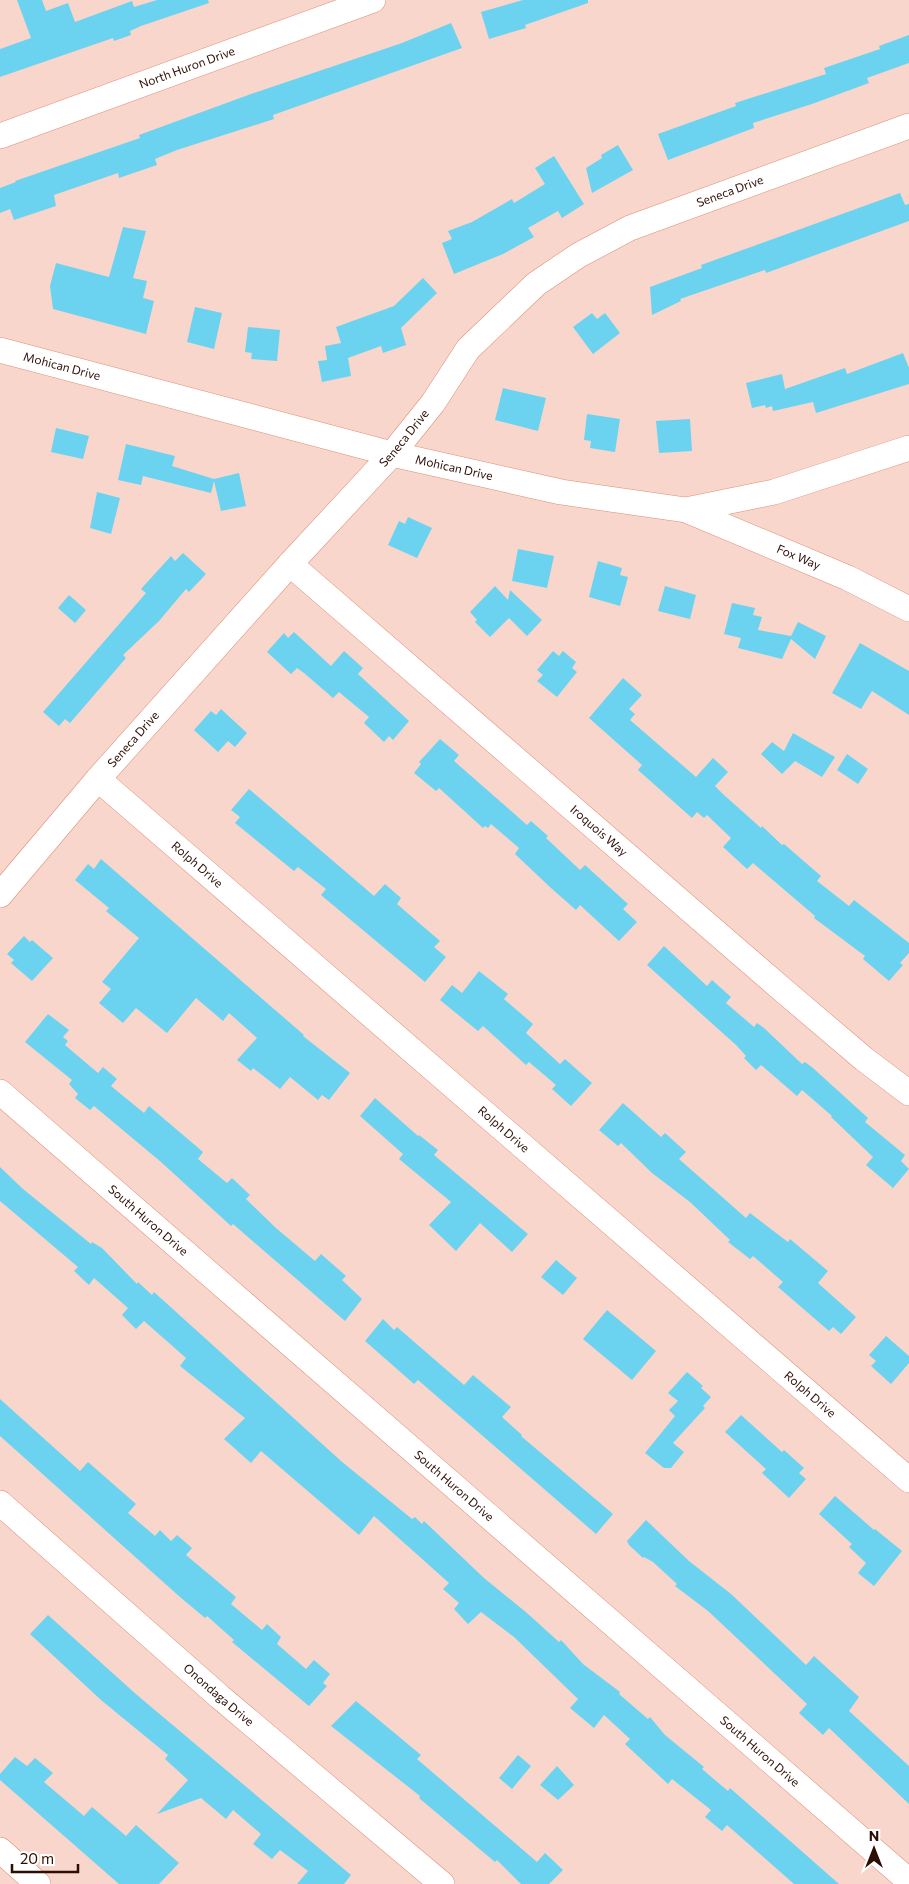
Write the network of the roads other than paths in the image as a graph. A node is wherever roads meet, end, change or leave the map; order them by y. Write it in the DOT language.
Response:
graph roads {
  1 [pos="373,0"];
  2 [pos="909,126"];
  3 [pos="0,136"];
  4 [pos="0,350"];
  5 [pos="909,448"];
  6 [pos="392,454"];
  7 [pos="686,510"];
  8 [pos="290,564"];
  9 [pos="909,609"];
  10 [pos="98,779"];
  11 [pos="0,895"];
  12 [pos="0,1092"];
  13 [pos="909,1093"];
  14 [pos="909,1480"];
  15 [pos="0,1504"];
  16 [pos="0,1850"];
  17 [pos="909,1881"];
  18 [pos="38,1884"];
  19 [pos="442,1884"];
  1 -- 3 [label="street, North Huron Drive"];
  2 -- 6 [label="street, Seneca Drive"];
  4 -- 6 [label="street, Mohican Drive"];
  5 -- 7 [label="street, Mohican Drive"];
  6 -- 7 [label="street, Mohican Drive"];
  6 -- 8 [label="street, Seneca Drive"];
  7 -- 9 [label="street, Fox Way"];
  8 -- 10 [label="street, Seneca Drive"];
  8 -- 13 [label="street, Iroquois Way"];
  10 -- 11 [label="street, Seneca Drive"];
  10 -- 14 [label="street, Rolph Drive"];
  12 -- 17 [label="street, South Huron Drive"];
  15 -- 19 [label="street, Onondaga Drive"];
  16 -- 18 [label="street"];
}
